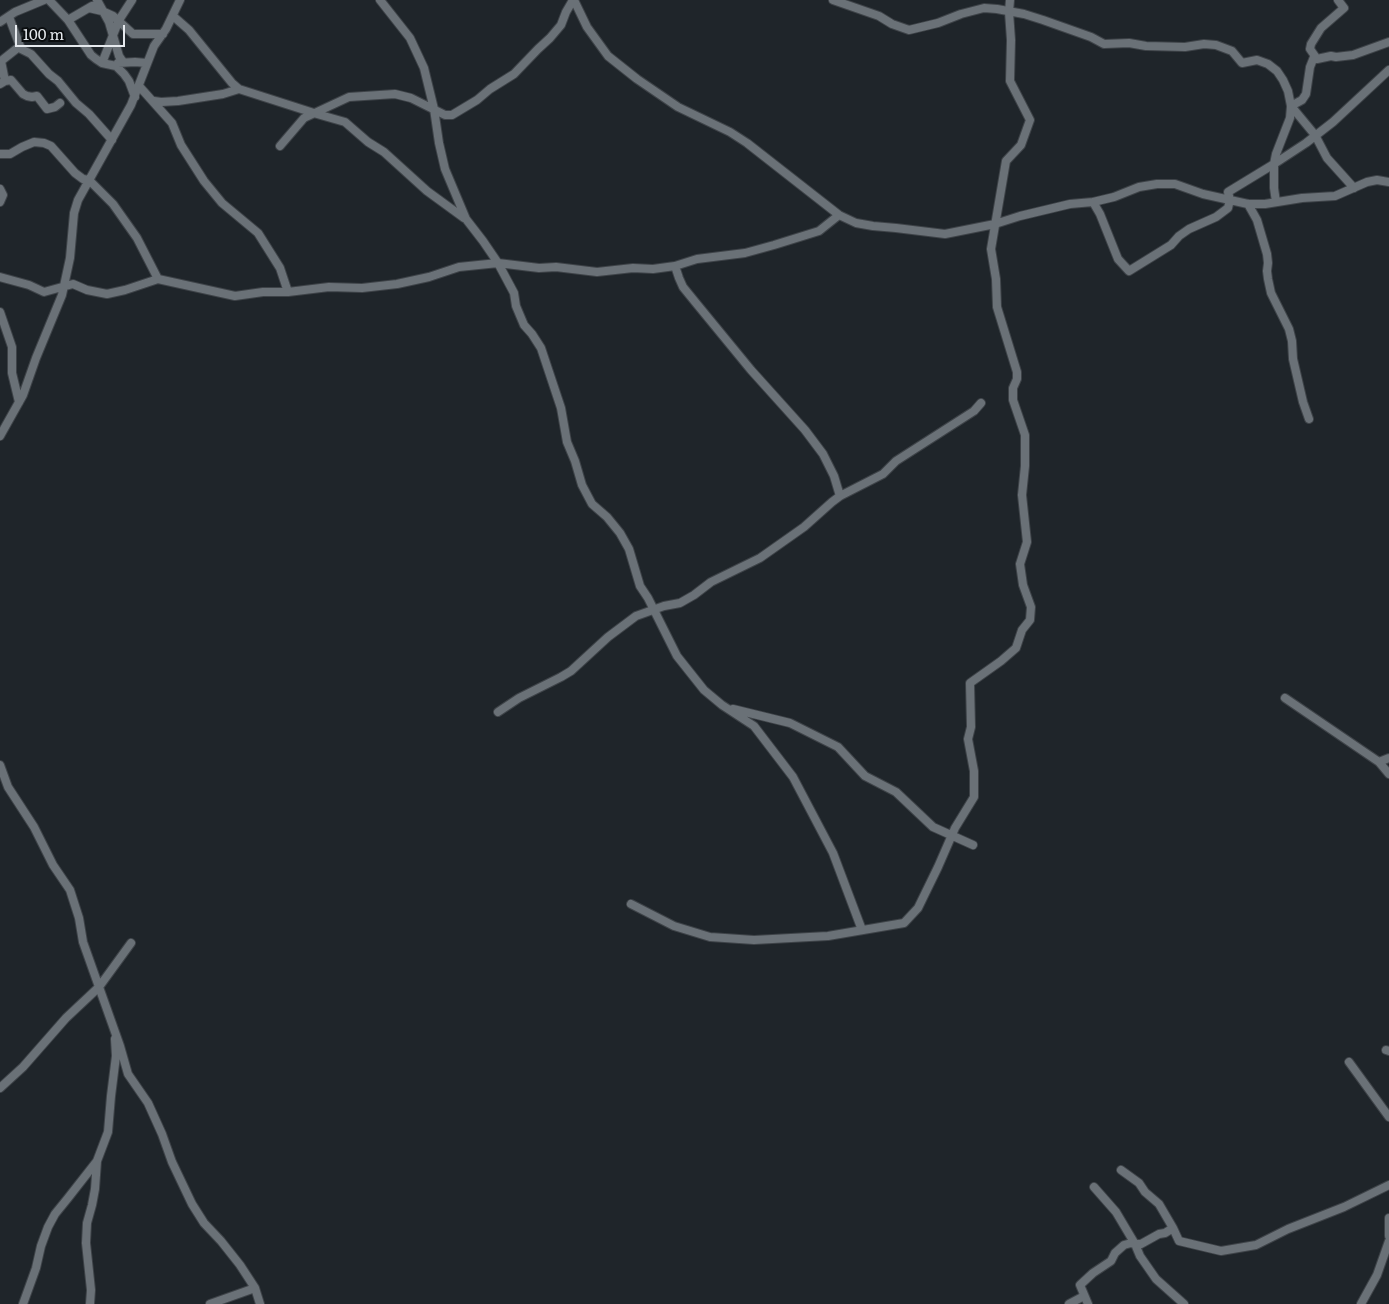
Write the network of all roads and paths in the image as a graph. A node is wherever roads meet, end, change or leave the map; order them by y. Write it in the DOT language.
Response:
graph roads {
  1 [pos="44,0"];
  2 [pos="48,0"];
  3 [pos="97,0"];
  4 [pos="132,0"];
  5 [pos="180,0"];
  6 [pos="380,0"];
  7 [pos="574,0"];
  8 [pos="833,0"];
  9 [pos="1010,0"];
  10 [pos="1338,0"];
  11 [pos="89,8"];
  12 [pos="102,11"];
  13 [pos="1009,12"];
  14 [pos="173,16"];
  15 [pos="9,17"];
  16 [pos="68,20"];
  17 [pos="119,20"];
  18 [pos="0,22"];
  19 [pos="163,34"];
  20 [pos="114,35"];
  21 [pos="1389,42"];
  22 [pos="19,48"];
  23 [pos="1314,57"];
  24 [pos="123,62"];
  25 [pos="102,63"];
  26 [pos="147,63"];
  27 [pos="111,64"];
  28 [pos="1389,70"];
  29 [pos="3,83"];
  30 [pos="139,86"];
  31 [pos="239,89"];
  32 [pos="135,97"];
  33 [pos="154,101"];
  34 [pos="60,103"];
  35 [pos="1292,106"];
  36 [pos="434,109"];
  37 [pos="312,113"];
  38 [pos="1315,135"];
  39 [pos="112,140"];
  40 [pos="280,146"];
  41 [pos="0,154"];
  42 [pos="1274,164"];
  43 [pos="89,180"];
  44 [pos="1389,182"];
  45 [pos="1354,188"];
  46 [pos="0,189"];
  47 [pos="1230,200"];
  48 [pos="0,202"];
  49 [pos="1094,202"];
  50 [pos="1276,202"];
  51 [pos="1248,204"];
  52 [pos="839,215"];
  53 [pos="466,219"];
  54 [pos="995,224"];
  55 [pos="498,263"];
  56 [pos="676,266"];
  57 [pos="0,277"];
  58 [pos="158,279"];
  59 [pos="64,286"];
  60 [pos="288,292"];
  61 [pos="0,312"];
  62 [pos="20,402"];
  63 [pos="981,403"];
  64 [pos="1309,419"];
  65 [pos="0,436"];
  66 [pos="840,496"];
  67 [pos="654,610"];
  68 [pos="1285,698"];
  69 [pos="726,708"];
  70 [pos="498,712"];
  71 [pos="1389,758"];
  72 [pos="1379,762"];
  73 [pos="0,765"];
  74 [pos="1389,774"];
  75 [pos="951,836"];
  76 [pos="972,845"];
  77 [pos="631,904"];
  78 [pos="862,930"];
  79 [pos="131,943"];
  80 [pos="99,987"];
  81 [pos="115,1032"];
  82 [pos="1349,1062"];
  83 [pos="0,1088"];
  84 [pos="1389,1117"];
  85 [pos="97,1160"];
  86 [pos="1121,1170"];
  87 [pos="1389,1185"];
  88 [pos="1094,1187"];
  89 [pos="1389,1218"];
  90 [pos="1173,1228"];
  91 [pos="1389,1236"];
  92 [pos="1389,1241"];
  93 [pos="1135,1244"];
  94 [pos="255,1288"];
  95 [pos="1086,1300"];
  96 [pos="23,1304"];
  97 [pos="90,1304"];
  98 [pos="210,1304"];
  99 [pos="260,1304"];
  100 [pos="1069,1304"];
  101 [pos="1184,1304"];
  102 [pos="1361,1304"];
  1 -- 15 [label="street"];
  2 -- 16 [label="street"];
  3 -- 11 [label="street"];
  3 -- 12 [label="street"];
  4 -- 17 [label="street"];
  5 -- 14 [label="street"];
  6 -- 36 [label="street"];
  7 -- 36 [label="street"];
  7 -- 52 [label="street"];
  8 -- 13 [label="street"];
  9 -- 13 [label="street"];
  10 -- 23 [label="street"];
  11 -- 12 [label="street"];
  11 -- 16 [label="street"];
  12 -- 17 [label="street"];
  12 -- 20 [label="street"];
  13 -- 35 [label="street"];
  13 -- 54 [label="street"];
  14 -- 19 [label="street"];
  14 -- 31 [label="street"];
  15 -- 18 [label="street"];
  15 -- 22 [label="street"];
  16 -- 25 [label="street"];
  17 -- 19 [label="street"];
  17 -- 20 [label="street"];
  19 -- 26 [label="street"];
  20 -- 24 [label="street"];
  20 -- 25 [label="street"];
  21 -- 23 [label="street"];
  22 -- 29 [label="street"];
  22 -- 39 [label="street"];
  23 -- 35 [label="street"];
  24 -- 26 [label="street"];
  24 -- 27 [label="street"];
  25 -- 27 [label="street"];
  26 -- 30 [label="street"];
  27 -- 32 [label="street"];
  28 -- 38 [label="street"];
  29 -- 34 [label="street"];
  30 -- 32 [label="street"];
  30 -- 33 [label="street"];
  31 -- 33 [label="street"];
  31 -- 37 [label="street"];
  32 -- 39 [label="street"];
  33 -- 60 [label="street"];
  35 -- 38 [label="street"];
  35 -- 42 [label="street"];
  36 -- 37 [label="street"];
  36 -- 53 [label="street"];
  37 -- 40 [label="street"];
  37 -- 53 [label="street"];
  38 -- 42 [label="street"];
  38 -- 45 [label="street"];
  39 -- 43 [label="street"];
  41 -- 43 [label="street"];
  42 -- 47 [label="street"];
  42 -- 50 [label="street"];
  43 -- 58 [label="street"];
  43 -- 59 [label="street"];
  44 -- 45 [label="street"];
  45 -- 50 [label="street"];
  46 -- 48 [label="street"];
  47 -- 49 [label="street"];
  47 -- 49 [label="street"];
  47 -- 51 [label="street"];
  49 -- 54 [label="street"];
  50 -- 51 [label="street"];
  51 -- 64 [label="street"];
  52 -- 54 [label="street"];
  52 -- 56 [label="street"];
  53 -- 55 [label="street"];
  54 -- 75 [label="street"];
  55 -- 56 [label="street"];
  55 -- 60 [label="street"];
  55 -- 67 [label="street"];
  56 -- 66 [label="street"];
  57 -- 59 [label="street"];
  58 -- 59 [label="street"];
  58 -- 60 [label="street"];
  59 -- 62 [label="street"];
  61 -- 62 [label="street"];
  62 -- 65 [label="street"];
  63 -- 66 [label="street"];
  66 -- 67 [label="street"];
  67 -- 69 [label="street"];
  67 -- 70 [label="street"];
  68 -- 72 [label="street"];
  69 -- 75 [label="street"];
  69 -- 78 [label="street"];
  71 -- 72 [label="street"];
  72 -- 74 [label="street"];
  73 -- 80 [label="street"];
  75 -- 76 [label="street"];
  75 -- 78 [label="street"];
  77 -- 78 [label="street"];
  79 -- 80 [label="street"];
  80 -- 81 [label="street"];
  80 -- 83 [label="street"];
  81 -- 85 [label="street"];
  81 -- 94 [label="street"];
  82 -- 84 [label="street"];
  85 -- 96 [label="street"];
  85 -- 97 [label="street"];
  86 -- 90 [label="street"];
  87 -- 90 [label="street"];
  88 -- 93 [label="street"];
  89 -- 91 [label="street"];
  90 -- 93 [label="street"];
  92 -- 102 [label="street"];
  93 -- 95 [label="street"];
  93 -- 101 [label="street"];
  94 -- 98 [label="street"];
  94 -- 99 [label="street"];
  95 -- 100 [label="street"];
}
